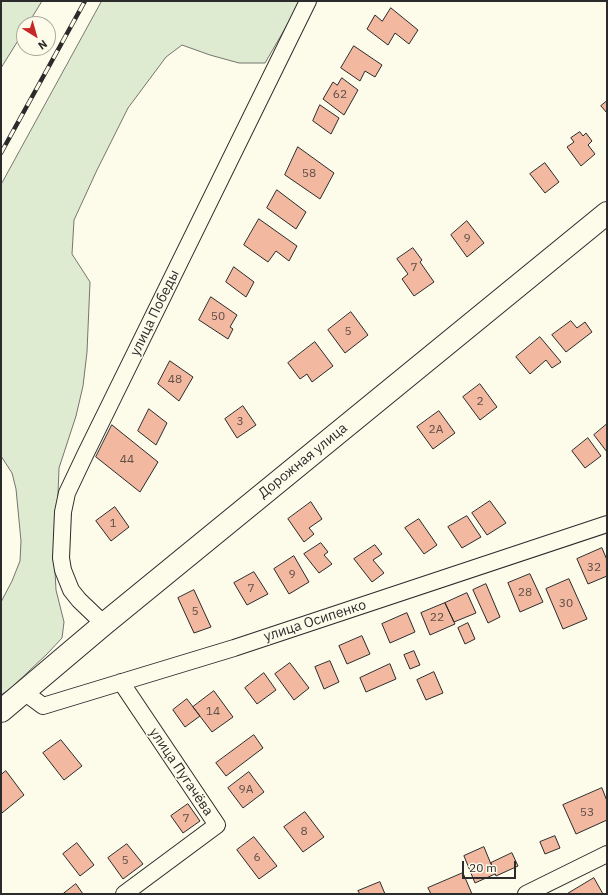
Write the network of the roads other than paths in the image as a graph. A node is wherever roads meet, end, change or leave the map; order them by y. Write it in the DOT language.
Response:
graph roads {
  1 [pos="308,1"];
  2 [pos="607,214"];
  3 [pos="607,524"];
  4 [pos="104,624"];
  5 [pos="121,682"];
  6 [pos="24,692"];
  7 [pos="1,711"];
  8 [pos="607,854"];
  9 [pos="124,894"];
  10 [pos="526,894"];
  1 -- 4 [label="street, улица Победы"];
  2 -- 4 [label="main road, Дорожная улица"];
  3 -- 5 [label="street, улица Осипенко"];
  4 -- 6 [label="main road, Дорожная улица"];
  5 -- 6 [label="street, улица Осипенко"];
  5 -- 9 [label="street, улица Пугачёва"];
  6 -- 7 [label="main road, Дорожная улица"];
  8 -- 10 [label="street"];
}
